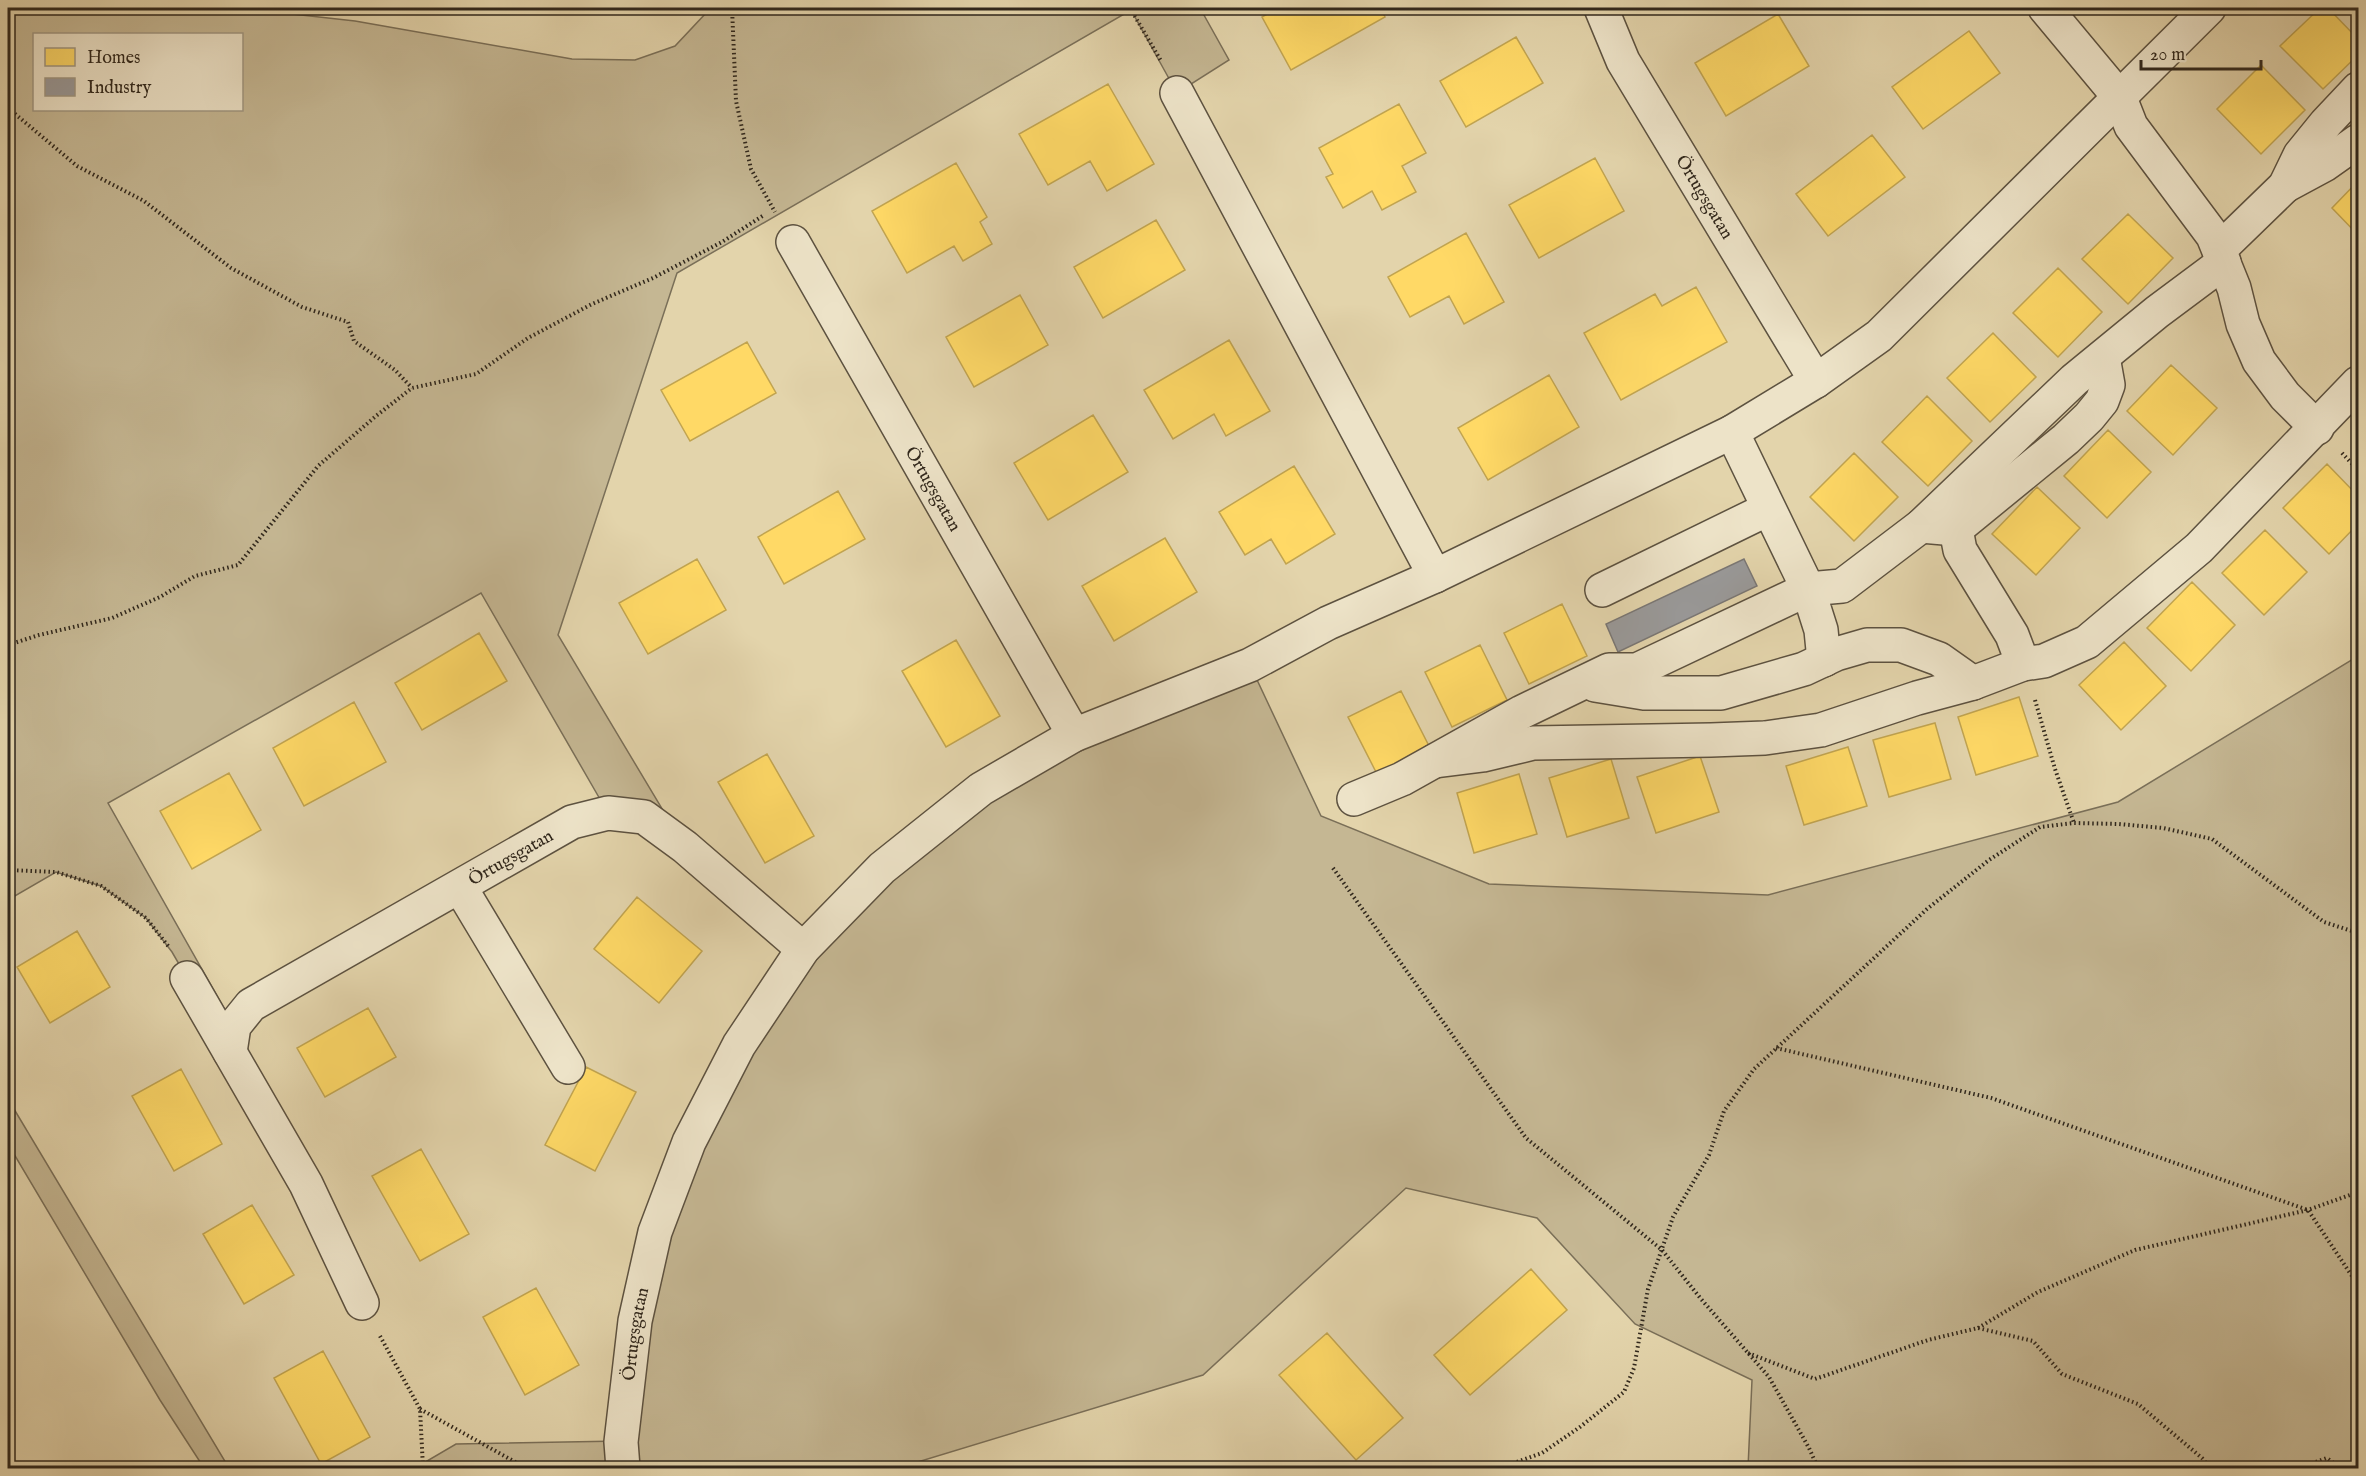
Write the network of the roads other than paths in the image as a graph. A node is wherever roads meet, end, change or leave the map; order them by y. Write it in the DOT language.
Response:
graph roads {
  1 [pos="1601,8"];
  2 [pos="2045,8"];
  3 [pos="2209,8"];
  4 [pos="2358,89"];
  5 [pos="1177,93"];
  6 [pos="2120,98"];
  7 [pos="2358,141"];
  8 [pos="2285,186"];
  9 [pos="793,242"];
  10 [pos="2221,256"];
  11 [pos="2103,357"];
  12 [pos="1816,381"];
  13 [pos="2358,383"];
  14 [pos="2317,428"];
  15 [pos="1732,432"];
  16 [pos="1768,509"];
  17 [pos="1921,526"];
  18 [pos="1956,529"];
  19 [pos="1435,576"];
  20 [pos="1808,589"];
  21 [pos="1602,590"];
  22 [pos="1824,660"];
  23 [pos="2023,664"];
  24 [pos="1583,683"];
  25 [pos="1973,683"];
  26 [pos="1074,735"];
  27 [pos="1435,761"];
  28 [pos="1354,799"];
  29 [pos="459,887"];
  30 [pos="803,949"];
  31 [pos="187,978"];
  32 [pos="230,1052"];
  33 [pos="568,1067"];
  34 [pos="362,1304"];
  35 [pos="623,1468"];
  1 -- 12 [label="street, Örtugsgatan"];
  2 -- 6 [label="street"];
  3 -- 6 [label="street, Örtugsgatan"];
  4 -- 8 [label="street"];
  5 -- 19 [label="street"];
  6 -- 10 [label="street"];
  6 -- 12 [label="street, Örtugsgatan"];
  7 -- 8 [label="street"];
  8 -- 10 [label="street"];
  9 -- 26 [label="street, Örtugsgatan"];
  10 -- 11 [label="street"];
  10 -- 14 [label="street"];
  11 -- 17 [label="street"];
  11 -- 18 [label="street"];
  12 -- 15 [label="street, Örtugsgatan"];
  13 -- 14 [label="street"];
  14 -- 23 [label="street"];
  15 -- 16 [label="street"];
  15 -- 19 [label="street, Örtugsgatan"];
  16 -- 20 [label="street"];
  16 -- 21 [label="street"];
  17 -- 18 [label="street"];
  17 -- 20 [label="street"];
  18 -- 23 [label="street"];
  19 -- 26 [label="street, Örtugsgatan"];
  20 -- 22 [label="street"];
  20 -- 24 [label="street"];
  22 -- 24 [label="street"];
  22 -- 25 [label="street"];
  23 -- 25 [label="street"];
  24 -- 27 [label="street"];
  25 -- 27 [label="street"];
  26 -- 30 [label="street, Örtugsgatan"];
  27 -- 28 [label="street"];
  29 -- 30 [label="street, Örtugsgatan"];
  29 -- 32 [label="street, Örtugsgatan"];
  29 -- 33 [label="street"];
  30 -- 35 [label="street, Örtugsgatan"];
  31 -- 32 [label="street"];
  32 -- 34 [label="street"];
}
